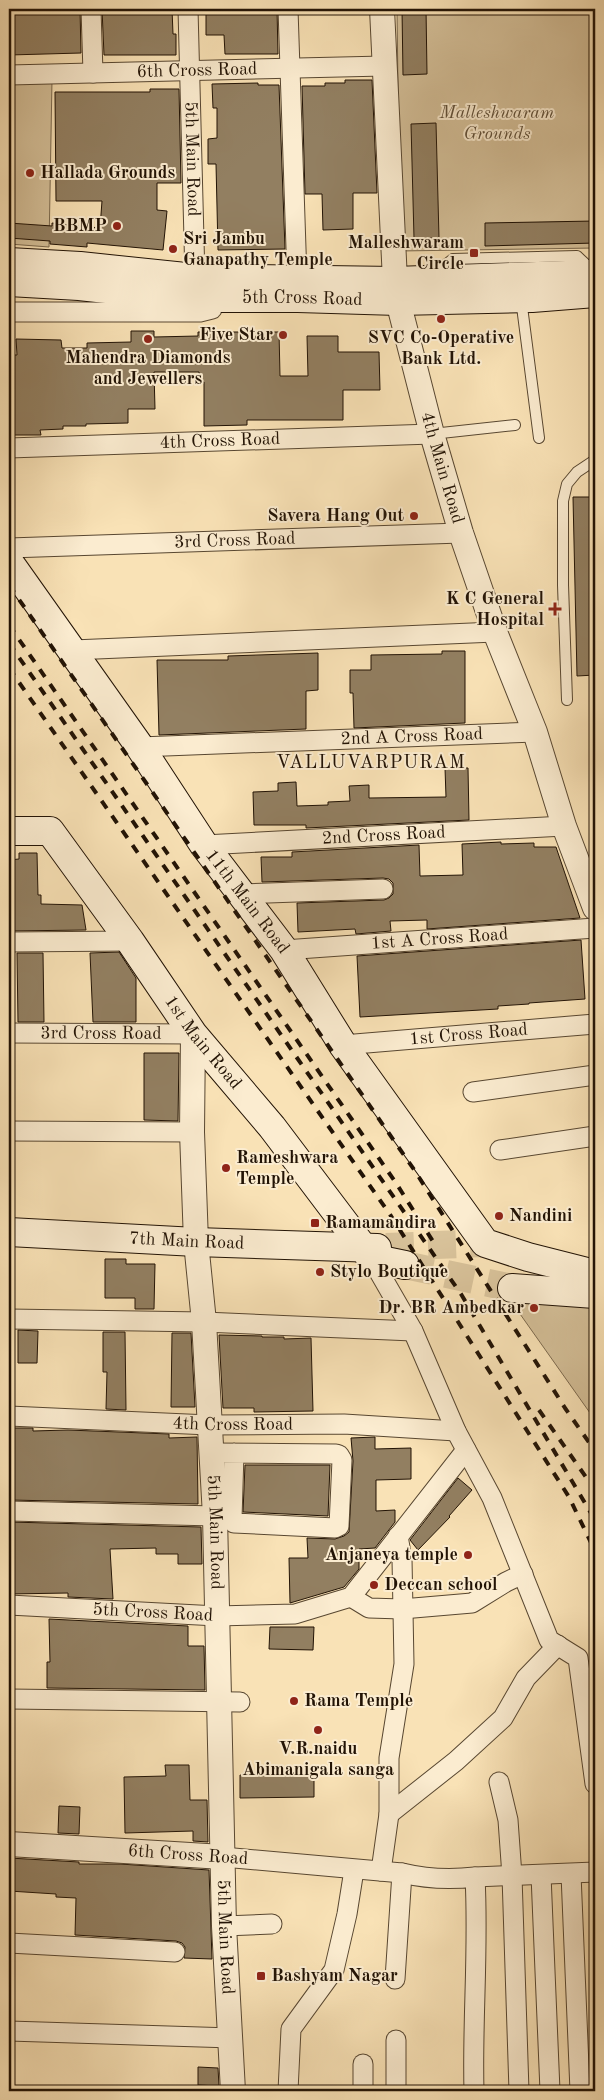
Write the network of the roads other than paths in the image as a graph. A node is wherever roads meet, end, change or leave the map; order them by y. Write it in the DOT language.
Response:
graph roads {
  1 [pos="91,9"];
  2 [pos="188,9"];
  3 [pos="288,9"];
  4 [pos="382,9"];
  5 [pos="384,66"];
  6 [pos="290,68"];
  7 [pos="191,70"];
  8 [pos="93,73"];
  9 [pos="9,75"];
  10 [pos="9,262"];
  11 [pos="595,273"];
  12 [pos="195,278"];
  13 [pos="297,278"];
  14 [pos="9,282"];
  15 [pos="397,291"];
  16 [pos="595,293"];
  17 [pos="521,298"];
  18 [pos="254,299"];
  19 [pos="9,312"];
  20 [pos="515,425"];
  21 [pos="432,434"];
  22 [pos="539,438"];
  23 [pos="9,448"];
  24 [pos="595,460"];
  25 [pos="461,533"];
  26 [pos="9,548"];
  27 [pos="9,562"];
  28 [pos="495,632"];
  29 [pos="73,650"];
  30 [pos="567,700"];
  31 [pos="535,732"];
  32 [pos="140,747"];
  33 [pos="564,826"];
  34 [pos="9,832"];
  35 [pos="204,845"];
  36 [pos="383,889"];
  37 [pos="242,894"];
  38 [pos="595,908"];
  39 [pos="595,928"];
  40 [pos="130,941"];
  41 [pos="9,942"];
  42 [pos="284,950"];
  43 [pos="595,1024"];
  44 [pos="9,1033"];
  45 [pos="194,1034"];
  46 [pos="343,1045"];
  47 [pos="595,1075"];
  48 [pos="473,1092"];
  49 [pos="9,1131"];
  50 [pos="192,1132"];
  51 [pos="595,1136"];
  52 [pos="500,1150"];
  53 [pos="9,1232"];
  54 [pos="196,1242"];
  55 [pos="382,1255"];
  56 [pos="595,1274"];
  57 [pos="512,1288"];
  58 [pos="595,1294"];
  59 [pos="9,1319"];
  60 [pos="204,1322"];
  61 [pos="413,1332"];
  62 [pos="9,1416"];
  63 [pos="209,1425"];
  64 [pos="456,1431"];
  65 [pos="466,1450"];
  66 [pos="211,1453"];
  67 [pos="234,1453"];
  68 [pos="9,1511"];
  69 [pos="215,1516"];
  70 [pos="398,1536"];
  71 [pos="523,1574"];
  72 [pos="350,1597"];
  73 [pos="9,1605"];
  74 [pos="402,1610"];
  75 [pos="217,1616"];
  76 [pos="558,1645"];
  77 [pos="9,1699"];
  78 [pos="229,1702"];
  79 [pos="499,1782"];
  80 [pos="595,1784"];
  81 [pos="389,1814"];
  82 [pos="9,1844"];
  83 [pos="223,1857"];
  84 [pos="367,1871"];
  85 [pos="595,1872"];
  86 [pos="402,1873"];
  87 [pos="571,1874"];
  88 [pos="541,1875"];
  89 [pos="512,1876"];
  90 [pos="475,1877"];
  91 [pos="272,1924"];
  92 [pos="224,1926"];
  93 [pos="9,1943"];
  94 [pos="175,1952"];
  95 [pos="395,1979"];
  96 [pos="9,2031"];
  97 [pos="232,2038"];
  98 [pos="396,2040"];
  99 [pos="363,2064"];
  100 [pos="234,2091"];
  101 [pos="288,2091"];
  102 [pos="363,2091"];
  103 [pos="396,2091"];
  104 [pos="474,2091"];
  105 [pos="519,2091"];
  106 [pos="550,2091"];
  107 [pos="580,2091"];
  1 -- 8 [label="street"];
  2 -- 7 [label="street, 5th Main Road"];
  3 -- 6 [label="street"];
  4 -- 5 [label="street, 4th Main Road"];
  5 -- 6 [label="street, 6th Cross Road"];
  5 -- 15 [label="street, 4th Main Road"];
  6 -- 7 [label="street, 6th Cross Road"];
  6 -- 13 [label="street"];
  7 -- 8 [label="street, 6th Cross Road"];
  7 -- 12 [label="street, 5th Main Road"];
  8 -- 9 [label="street, 6th Cross Road"];
  10 -- 12 [label="main road, 5th Cross Road"];
  11 -- 15 [label="main road, 5th Cross Road"];
  12 -- 13 [label="main road, 5th Cross Road"];
  13 -- 15 [label="main road, 5th Cross Road"];
  14 -- 18 [label="main road, 5th Cross Road"];
  15 -- 17 [label="main road, 5th Cross Road"];
  15 -- 18 [label="main road, 5th Cross Road"];
  15 -- 21 [label="street, 4th Main Road"];
  16 -- 17 [label="main road, 5th Cross Road"];
  17 -- 22 [label="lane"];
  18 -- 19 [label="street"];
  20 -- 21 [label="lane"];
  21 -- 23 [label="street, 4th Cross Road"];
  21 -- 25 [label="street, 4th Main Road"];
  24 -- 30 [label="lane"];
  25 -- 26 [label="street, 3rd Cross Road"];
  25 -- 28 [label="street, 4th Main Road"];
  27 -- 29 [label="main road, 11th Main Road"];
  28 -- 29 [label="street"];
  28 -- 31 [label="street, 4th Main Road"];
  29 -- 32 [label="main road, 11th Main Road"];
  31 -- 32 [label="street, 2nd A Cross Road"];
  31 -- 33 [label="street, 4th Main Road"];
  32 -- 35 [label="main road, 11th Main Road"];
  33 -- 35 [label="street, 2nd Cross Road"];
  33 -- 38 [label="street, 4th Main Road"];
  34 -- 40 [label="main road, 1st Main Road"];
  35 -- 37 [label="main road, 11th Main Road"];
  36 -- 37 [label="street"];
  37 -- 42 [label="main road, 11th Main Road"];
  39 -- 42 [label="street, 1st A Cross Road"];
  40 -- 41 [label="street"];
  40 -- 45 [label="main road, 1st Main Road"];
  42 -- 46 [label="main road, 11th Main Road"];
  43 -- 46 [label="street, 1st Cross Road"];
  44 -- 45 [label="street, 3rd Cross Road"];
  45 -- 50 [label="street, 5th Main Road"];
  45 -- 55 [label="main road, 1st Main Road"];
  46 -- 56 [label="main road, 11th Main Road"];
  47 -- 48 [label="street"];
  49 -- 50 [label="street"];
  50 -- 54 [label="street, 5th Main Road"];
  51 -- 52 [label="street"];
  53 -- 54 [label="main road, 7th Main Road"];
  54 -- 55 [label="main road, 7th Main Road"];
  54 -- 60 [label="street, 5th Main Road"];
  55 -- 61 [label="street"];
  57 -- 58 [label="main road"];
  59 -- 60 [label="street"];
  60 -- 61 [label="street"];
  60 -- 63 [label="street, 5th Main Road"];
  61 -- 64 [label="street"];
  62 -- 63 [label="street, 4th Cross Road"];
  63 -- 64 [label="street, 4th Cross Road"];
  63 -- 66 [label="street, 5th Main Road"];
  64 -- 65 [label="street"];
  65 -- 70 [label="street"];
  65 -- 71 [label="street"];
  66 -- 67 [label="street"];
  66 -- 69 [label="street, 5th Main Road"];
  67 -- 67 [label="street"];
  68 -- 69 [label="street"];
  69 -- 75 [label="street, 5th Main Road"];
  70 -- 72 [label="street"];
  70 -- 74 [label="street"];
  71 -- 74 [label="street"];
  71 -- 76 [label="street"];
  72 -- 74 [label="street"];
  72 -- 75 [label="street, 5th Cross Road"];
  73 -- 75 [label="street, 5th Cross Road"];
  74 -- 81 [label="street"];
  75 -- 78 [label="street, 5th Main Road"];
  76 -- 80 [label="street"];
  76 -- 81 [label="street"];
  77 -- 78 [label="street"];
  78 -- 83 [label="street, 5th Main Road"];
  79 -- 89 [label="street"];
  81 -- 84 [label="street"];
  82 -- 83 [label="street, 6th Cross Road"];
  83 -- 84 [label="street, 6th Cross Road"];
  83 -- 92 [label="street, 5th Main Road"];
  84 -- 86 [label="street, 6th Cross Road"];
  84 -- 101 [label="street"];
  85 -- 87 [label="street, 6th Cross Road"];
  86 -- 90 [label="street, 6th Cross Road"];
  86 -- 95 [label="street"];
  87 -- 88 [label="street, 6th Cross Road"];
  87 -- 107 [label="street"];
  88 -- 89 [label="street, 6th Cross Road"];
  88 -- 106 [label="street"];
  89 -- 90 [label="street, 6th Cross Road"];
  89 -- 105 [label="street"];
  90 -- 104 [label="street"];
  91 -- 92 [label="street"];
  92 -- 97 [label="street, 5th Main Road"];
  93 -- 94 [label="street"];
  96 -- 97 [label="street"];
  97 -- 100 [label="street, 5th Main Road"];
  98 -- 103 [label="street"];
  99 -- 102 [label="street"];
}
